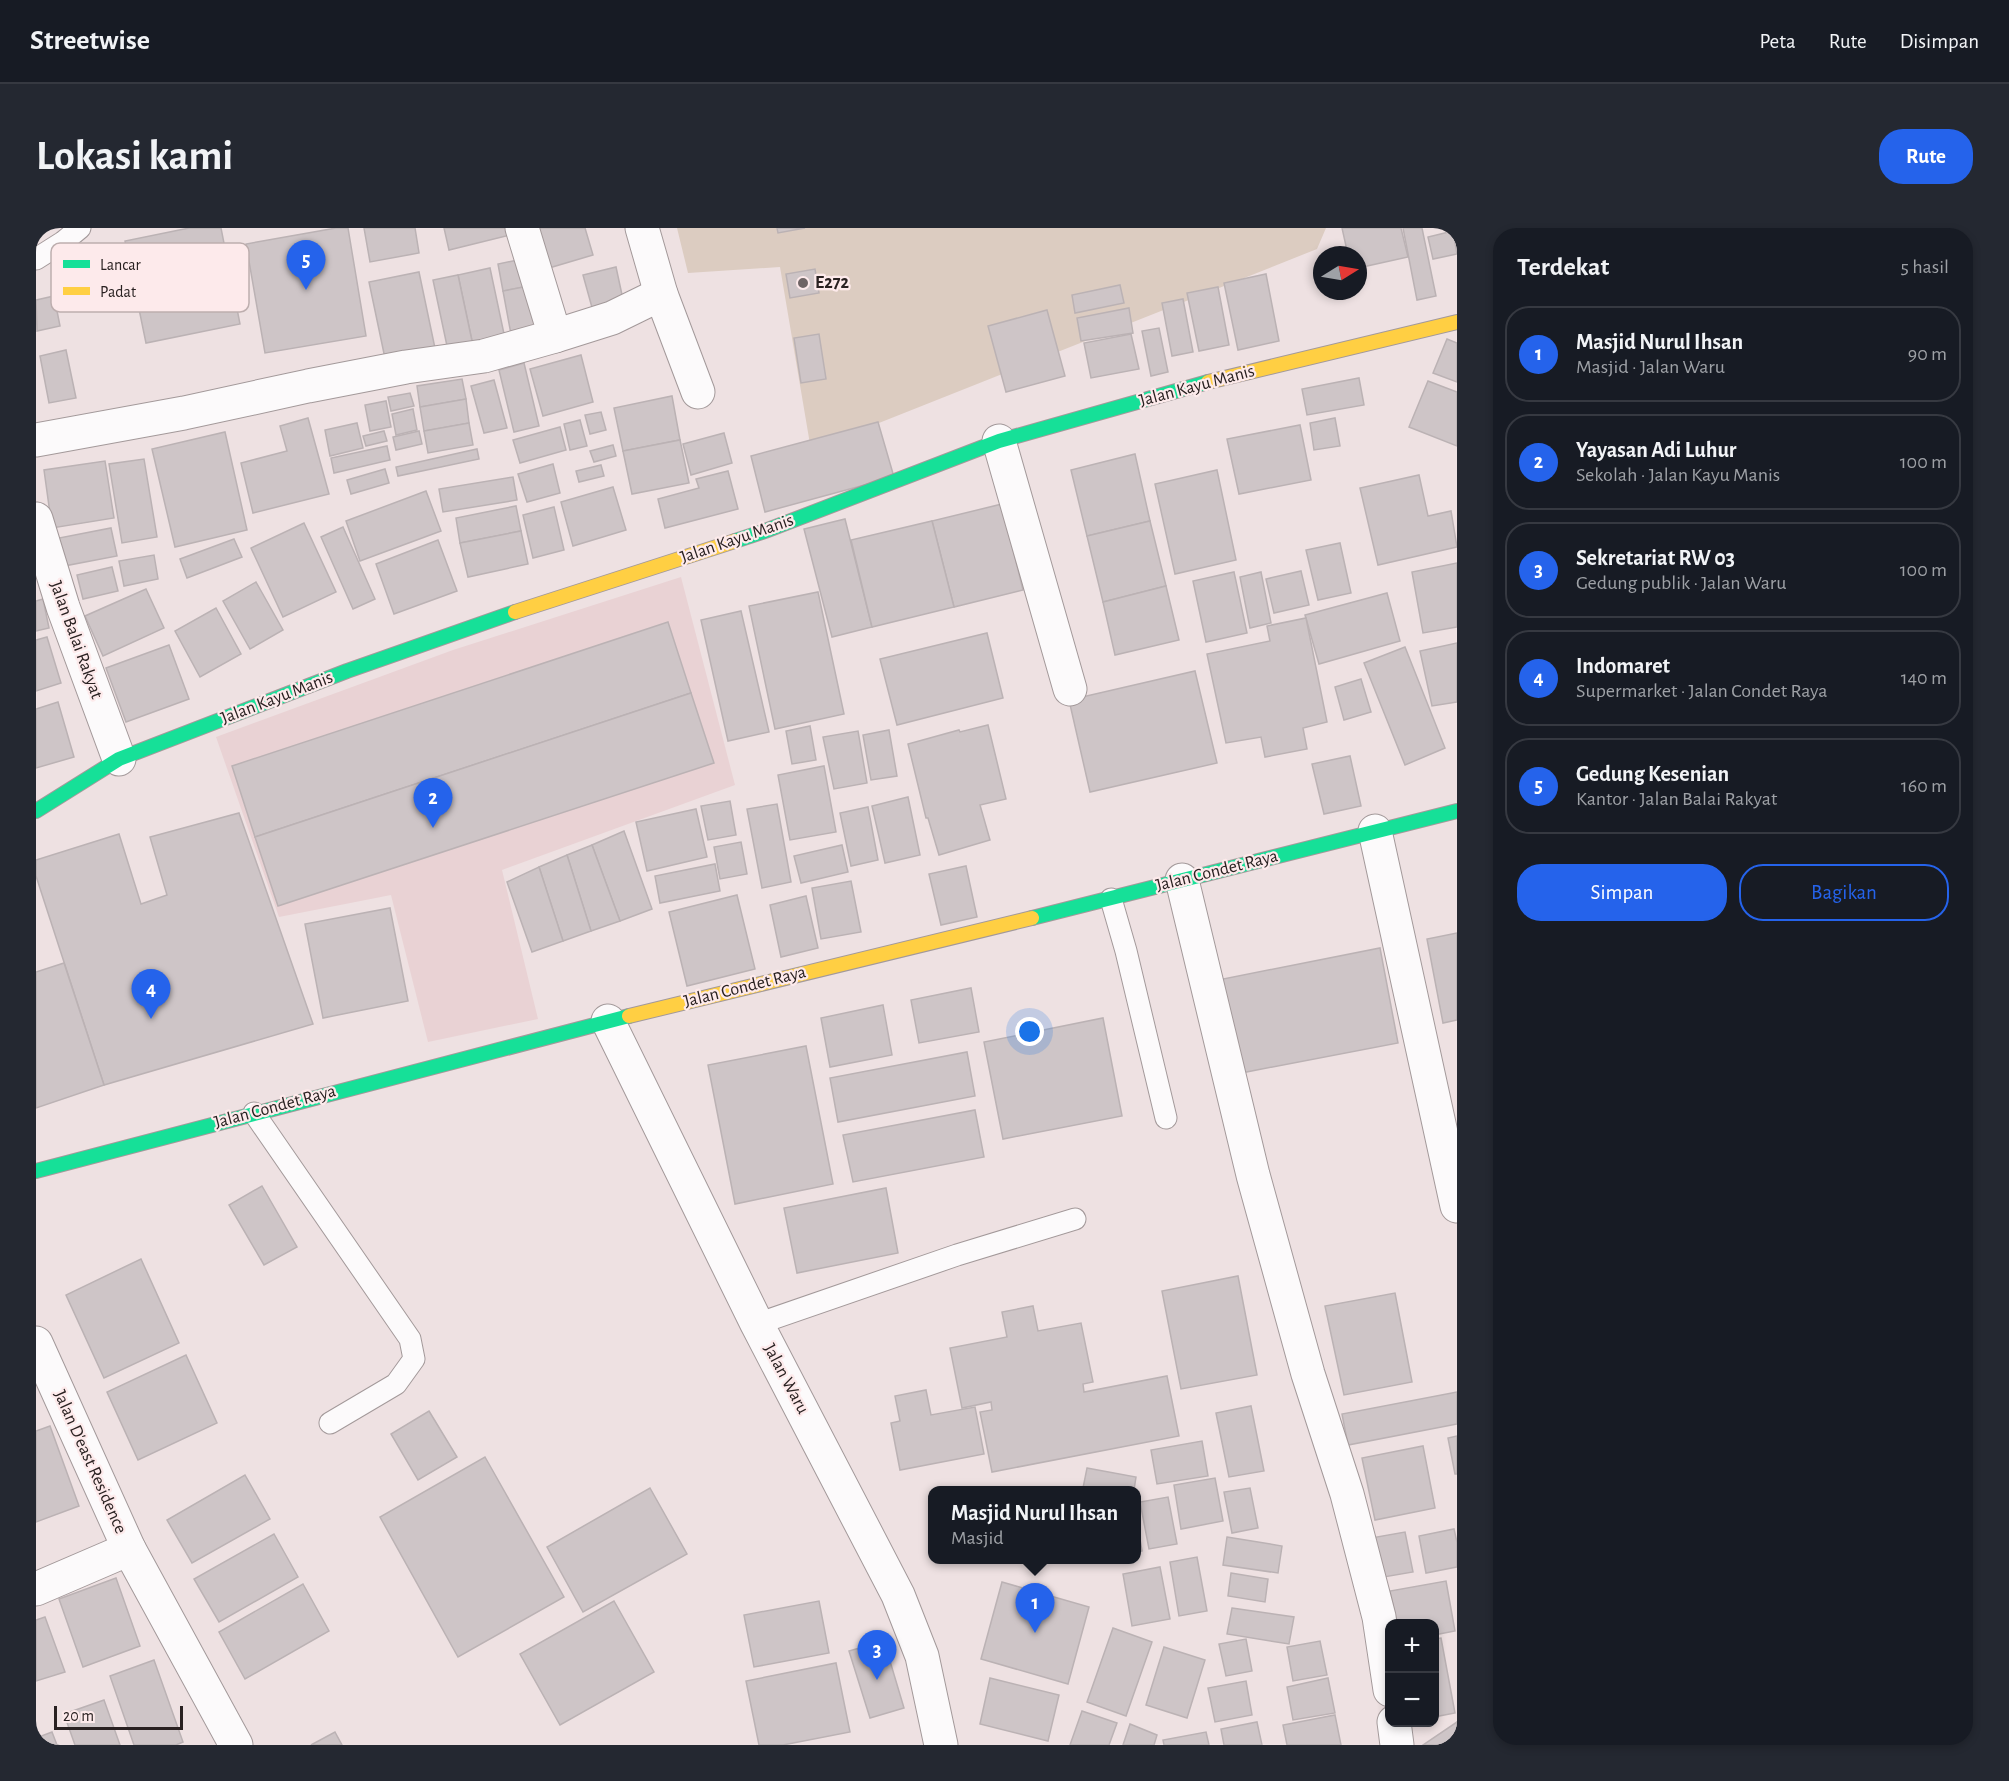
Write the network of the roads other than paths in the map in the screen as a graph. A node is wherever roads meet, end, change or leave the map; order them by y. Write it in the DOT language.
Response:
graph roads {
  1 [pos="80,228"];
  2 [pos="522,228"];
  3 [pos="642,228"];
  4 [pos="59,243"];
  5 [pos="51,248"];
  6 [pos="36,259"];
  7 [pos="661,294"];
  8 [pos="1457,322"];
  9 [pos="555,336"];
  10 [pos="698,392"];
  11 [pos="36,440"];
  12 [pos="999,441"];
  13 [pos="36,519"];
  14 [pos="1070,689"];
  15 [pos="119,759"];
  16 [pos="36,811"];
  17 [pos="1457,811"];
  18 [pos="1375,831"];
  19 [pos="1182,880"];
  20 [pos="1111,900"];
  21 [pos="608,1021"];
  22 [pos="254,1113"];
  23 [pos="1166,1118"];
  24 [pos="36,1171"];
  25 [pos="1457,1206"];
  26 [pos="1075,1219"];
  27 [pos="757,1324"];
  28 [pos="36,1343"];
  29 [pos="330,1423"];
  30 [pos="129,1549"];
  31 [pos="36,1589"];
  32 [pos="1387,1673"];
  33 [pos="1395,1727"];
  34 [pos="236,1745"];
  35 [pos="941,1745"];
  36 [pos="1397,1745"];
  1 -- 4 [label="lane"];
  2 -- 9 [label="street"];
  3 -- 7 [label="street"];
  5 -- 6 [label="lane"];
  7 -- 9 [label="street"];
  7 -- 10 [label="street"];
  8 -- 12 [label="street, Jalan Kayu Manis"];
  9 -- 11 [label="street"];
  12 -- 14 [label="street"];
  12 -- 15 [label="street, Jalan Kayu Manis"];
  13 -- 15 [label="street, Jalan Balai Rakyat"];
  15 -- 16 [label="street, Jalan Kayu Manis"];
  17 -- 18 [label="street, Jalan Condet Raya"];
  18 -- 19 [label="street, Jalan Condet Raya"];
  18 -- 25 [label="street"];
  19 -- 20 [label="street, Jalan Condet Raya"];
  19 -- 32 [label="street"];
  20 -- 21 [label="street, Jalan Condet Raya"];
  20 -- 23 [label="lane"];
  21 -- 22 [label="street, Jalan Condet Raya"];
  21 -- 27 [label="street, Jalan Waru"];
  22 -- 24 [label="street, Jalan Condet Raya"];
  22 -- 29 [label="lane"];
  26 -- 27 [label="lane"];
  27 -- 35 [label="street, Jalan Waru"];
  28 -- 30 [label="street, Jalan D'east Residence"];
  30 -- 31 [label="street, Jalan D'east Residence"];
  30 -- 34 [label="street, Jalan D'east Residence"];
  33 -- 36 [label="street"];
}
